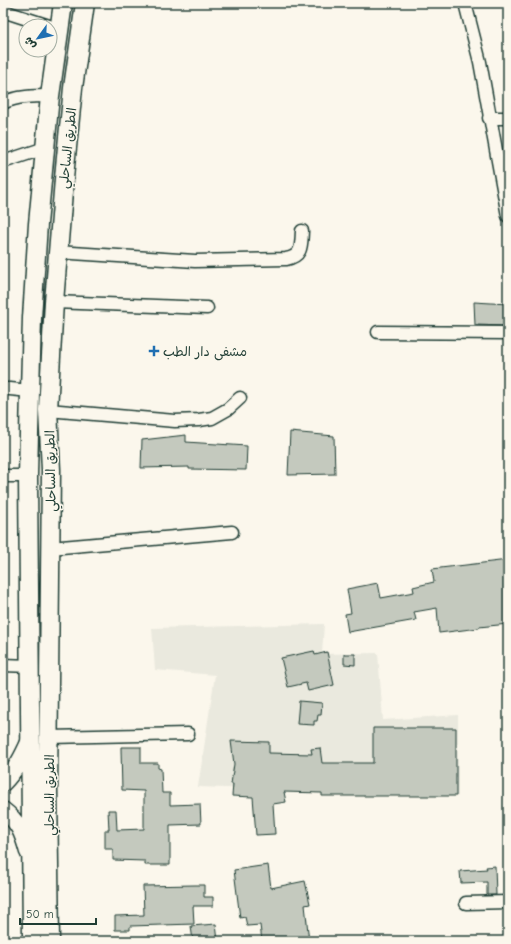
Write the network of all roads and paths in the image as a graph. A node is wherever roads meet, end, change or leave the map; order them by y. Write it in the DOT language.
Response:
graph roads {
  1 [pos="64,3"];
  2 [pos="84,3"];
  3 [pos="465,3"];
  4 [pos="3,11"];
  5 [pos="25,18"];
  6 [pos="57,18"];
  7 [pos="52,58"];
  8 [pos="50,96"];
  9 [pos="3,103"];
  10 [pos="490,118"];
  11 [pos="508,118"];
  12 [pos="45,148"];
  13 [pos="3,162"];
  14 [pos="508,216"];
  15 [pos="302,231"];
  16 [pos="57,252"];
  17 [pos="54,302"];
  18 [pos="207,308"];
  19 [pos="378,332"];
  20 [pos="508,333"];
  21 [pos="3,389"];
  22 [pos="30,391"];
  23 [pos="240,398"];
  24 [pos="48,410"];
  25 [pos="3,476"];
  26 [pos="28,476"];
  27 [pos="232,532"];
  28 [pos="50,548"];
  29 [pos="3,665"];
  30 [pos="30,666"];
  31 [pos="188,734"];
  32 [pos="48,737"];
  33 [pos="30,740"];
  34 [pos="3,782"];
  35 [pos="3,810"];
  36 [pos="31,859"];
  37 [pos="508,902"];
  38 [pos="466,903"];
  39 [pos="32,941"];
  40 [pos="50,941"];
  1 -- 6 [label="highway, الطريق الساحلي"];
  2 -- 16 [label="highway, الطريق الساحلي"];
  3 -- 10 [label="street"];
  4 -- 5 [label="street"];
  7 -- 8 [label="highway, الطريق الساحلي"];
  8 -- 9 [label="street"];
  8 -- 12 [label="highway, الطريق الساحلي"];
  10 -- 11 [label="street"];
  10 -- 14 [label="street"];
  12 -- 13 [label="street"];
  12 -- 22 [label="highway, الطريق الساحلي"];
  15 -- 16 [label="street"];
  16 -- 17 [label="highway, الطريق الساحلي"];
  17 -- 18 [label="street"];
  17 -- 24 [label="highway, الطريق الساحلي"];
  19 -- 20 [label="street"];
  21 -- 22 [label="street"];
  22 -- 26 [label="highway, الطريق الساحلي"];
  23 -- 24 [label="street"];
  24 -- 28 [label="highway, الطريق الساحلي"];
  25 -- 26 [label="street"];
  26 -- 30 [label="highway, الطريق الساحلي"];
  27 -- 28 [label="street"];
  28 -- 32 [label="highway, الطريق الساحلي"];
  29 -- 30 [label="street"];
  30 -- 33 [label="highway, الطريق الساحلي"];
  31 -- 32 [label="street"];
  32 -- 40 [label="highway, الطريق الساحلي"];
  33 -- 34 [label="main road"];
  33 -- 36 [label="highway, الطريق الساحلي"];
  35 -- 36 [label="main road"];
  36 -- 39 [label="highway, الطريق الساحلي"];
  37 -- 38 [label="street"];
}
